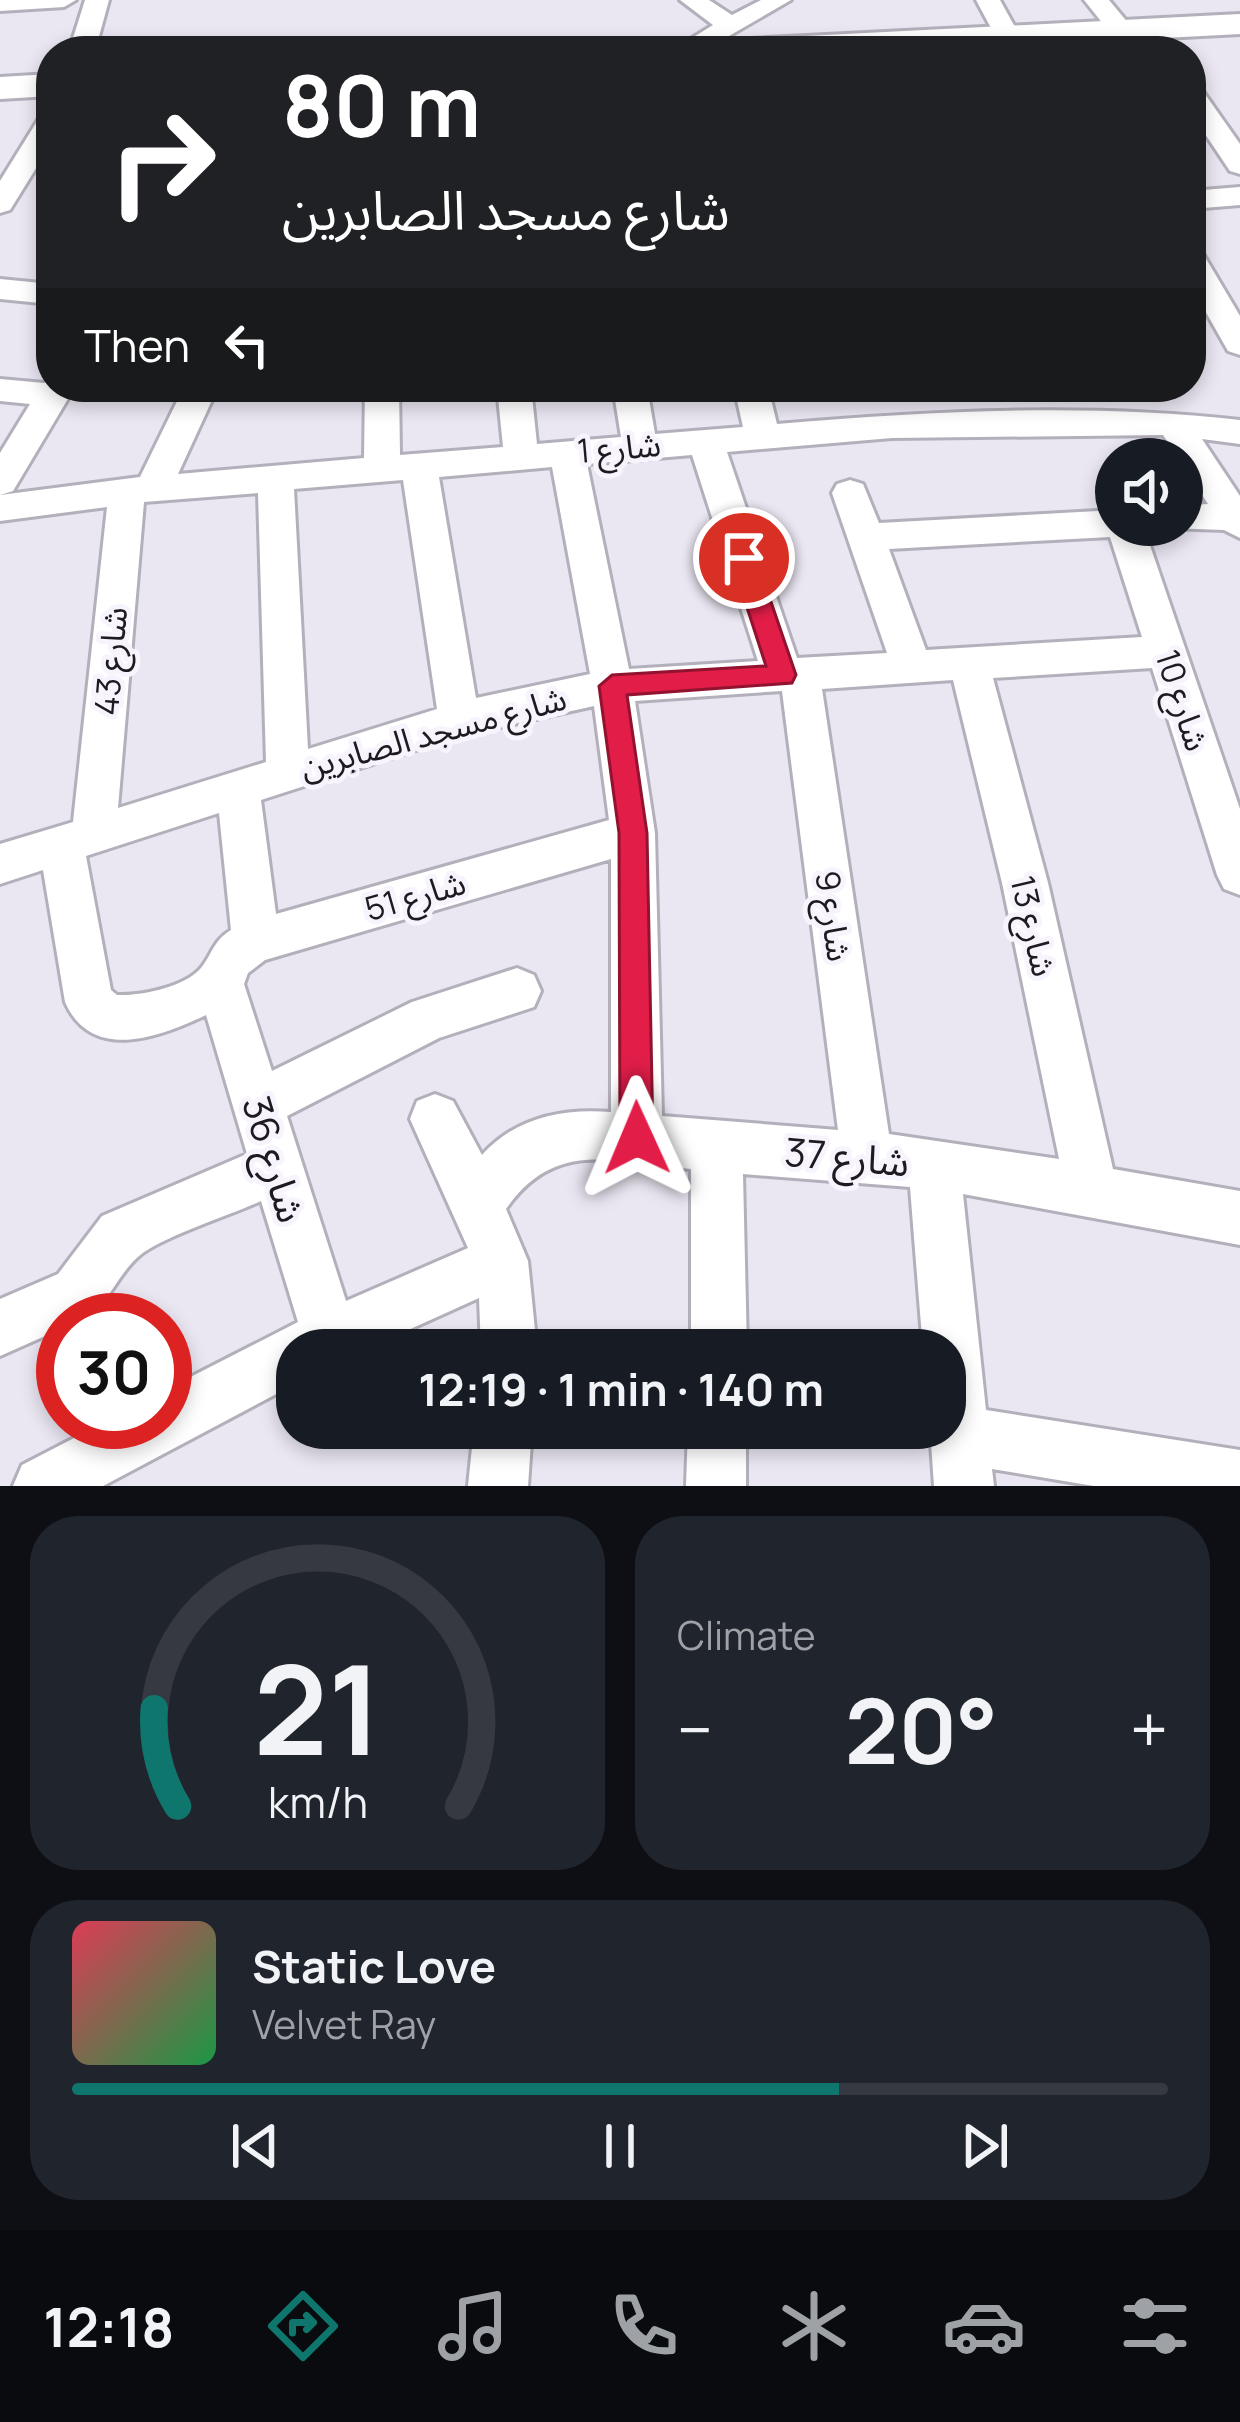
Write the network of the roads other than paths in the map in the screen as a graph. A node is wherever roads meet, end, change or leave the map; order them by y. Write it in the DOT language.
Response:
graph roads {
  1 [pos="64,0"];
  2 [pos="97,0"];
  3 [pos="692,0"];
  4 [pos="779,0"];
  5 [pos="988,0"];
  6 [pos="1096,0"];
  7 [pos="0,4"];
  8 [pos="1240,24"];
  9 [pos="86,36"];
  10 [pos="718,36"];
  11 [pos="725,36"];
  12 [pos="1007,36"];
  13 [pos="1142,36"];
  14 [pos="1150,36"];
  15 [pos="36,87"];
  16 [pos="0,88"];
  17 [pos="1206,115"];
  18 [pos="36,143"];
  19 [pos="1240,165"];
  20 [pos="5,188"];
  21 [pos="1240,196"];
  22 [pos="1206,199"];
  23 [pos="1206,285"];
  24 [pos="0,290"];
  25 [pos="36,293"];
  26 [pos="1240,344"];
  27 [pos="0,390"];
  28 [pos="36,391"];
  29 [pos="48,402"];
  30 [pos="192,402"];
  31 [pos="385,402"];
  32 [pos="516,402"];
  33 [pos="633,402"];
  34 [pos="755,402"];
  35 [pos="884,402"];
  36 [pos="1015,402"];
  37 [pos="1148,402"];
  38 [pos="1023,421"];
  39 [pos="1163,422"];
  40 [pos="892,426"];
  41 [pos="1240,432"];
  42 [pos="763,436"];
  43 [pos="705,440"];
  44 [pos="640,445"];
  45 [pos="567,452"];
  46 [pos="521,456"];
  47 [pos="400,466"];
  48 [pos="275,477"];
  49 [pos="0,482"];
  50 [pos="140,490"];
  51 [pos="850,493"];
  52 [pos="0,508"];
  53 [pos="1203,519"];
  54 [pos="1237,520"];
  55 [pos="1095,525"];
  56 [pos="866,537"];
  57 [pos="1128,546"];
  58 [pos="1167,651"];
  59 [pos="969,663"];
  60 [pos="913,667"];
  61 [pos="792,675"];
  62 [pos="612,686"];
  63 [pos="459,719"];
  64 [pos="288,772"];
  65 [pos="238,787"];
  66 [pos="633,833"];
  67 [pos="78,836"];
  68 [pos="0,863"];
  69 [pos="1240,875"];
  70 [pos="256,941"];
  71 [pos="220,984"];
  72 [pos="517,991"];
  73 [pos="258,1104"];
  74 [pos="435,1119"];
  75 [pos="637,1138"];
  76 [pos="717,1144"];
  77 [pos="867,1157"];
  78 [pos="934,1163"];
  79 [pos="278,1168"];
  80 [pos="1092,1192"];
  81 [pos="479,1204"];
  82 [pos="1240,1218"];
  83 [pos="501,1261"];
  84 [pos="0,1328"];
  85 [pos="306,1329"];
  86 [pos="346,1329"];
  87 [pos="511,1329"];
  88 [pos="719,1329"];
  89 [pos="276,1363"];
  90 [pos="501,1449"];
  91 [pos="717,1449"];
  92 [pos="962,1460"];
  93 [pos="1240,1480"];
  94 [pos="43,1486"];
  95 [pos="498,1486"];
  96 [pos="716,1486"];
  1 -- 7 [label="street"];
  2 -- 9 [label="street"];
  3 -- 10 [label="street"];
  4 -- 11 [label="street"];
  5 -- 12 [label="street"];
  6 -- 13 [label="street"];
  8 -- 14 [label="street"];
  15 -- 16 [label="street"];
  17 -- 19 [label="street"];
  18 -- 20 [label="street"];
  21 -- 22 [label="street"];
  23 -- 26 [label="street"];
  24 -- 25 [label="street"];
  27 -- 28 [label="street"];
  29 -- 49 [label="street"];
  30 -- 50 [label="street, شارع 43"];
  31 -- 47 [label="street"];
  32 -- 46 [label="street"];
  33 -- 44 [label="street"];
  34 -- 42 [label="street"];
  35 -- 40 [label="street"];
  36 -- 38 [label="street"];
  37 -- 39 [label="street"];
  38 -- 39 [label="street, شارع 1"];
  38 -- 40 [label="street, شارع 1"];
  39 -- 41 [label="street, شارع 1"];
  39 -- 54 [label="street"];
  40 -- 42 [label="street, شارع 1"];
  42 -- 43 [label="street, شارع 1"];
  43 -- 44 [label="street, شارع 1"];
  43 -- 61 [label="street, شارع 9"];
  44 -- 45 [label="street, شارع 1"];
  45 -- 46 [label="street, شارع 1"];
  45 -- 62 [label="street"];
  46 -- 47 [label="street, شارع 1"];
  47 -- 48 [label="street, شارع 1"];
  47 -- 63 [label="street"];
  48 -- 50 [label="street, شارع 1"];
  48 -- 64 [label="street"];
  50 -- 52 [label="street, شارع 1"];
  50 -- 67 [label="street, شارع 43"];
  51 -- 56 [label="street"];
  53 -- 54 [label="street"];
  55 -- 56 [label="street"];
  56 -- 60 [label="street"];
  57 -- 58 [label="street, شارع 10"];
  58 -- 59 [label="street, شارع مسجد الصابرين"];
  58 -- 69 [label="street, شارع 10"];
  59 -- 60 [label="street, شارع مسجد الصابرين"];
  59 -- 80 [label="street, شارع 13"];
  60 -- 61 [label="street, شارع مسجد الصابرين"];
  61 -- 62 [label="street, شارع مسجد الصابرين"];
  61 -- 77 [label="street, شارع 9"];
  62 -- 63 [label="street, شارع مسجد الصابرين"];
  62 -- 66 [label="street"];
  63 -- 64 [label="street, شارع مسجد الصابرين"];
  64 -- 65 [label="street, شارع مسجد الصابرين"];
  65 -- 67 [label="street, شارع مسجد الصابرين"];
  65 -- 70 [label="street"];
  66 -- 70 [label="street, شارع 51"];
  66 -- 75 [label="street"];
  67 -- 68 [label="street, شارع مسجد الصابرين"];
  67 -- 71 [label="street, شارع 43"];
  70 -- 71 [label="street"];
  71 -- 73 [label="street, شارع 36"];
  72 -- 73 [label="street"];
  73 -- 79 [label="street, شارع 36"];
  74 -- 81 [label="street"];
  75 -- 76 [label="street, شارع 37"];
  75 -- 81 [label="street, شارع 37"];
  76 -- 77 [label="street, شارع 37"];
  76 -- 88 [label="street"];
  77 -- 78 [label="street, شارع 37"];
  78 -- 80 [label="street, شارع 37"];
  78 -- 92 [label="street"];
  79 -- 84 [label="street"];
  79 -- 85 [label="street, شارع 36"];
  80 -- 82 [label="street, شارع 37"];
  81 -- 83 [label="street"];
  83 -- 86 [label="street"];
  83 -- 87 [label="street"];
  89 -- 94 [label="street"];
  90 -- 95 [label="street"];
  91 -- 96 [label="street"];
  92 -- 93 [label="street"];
}
